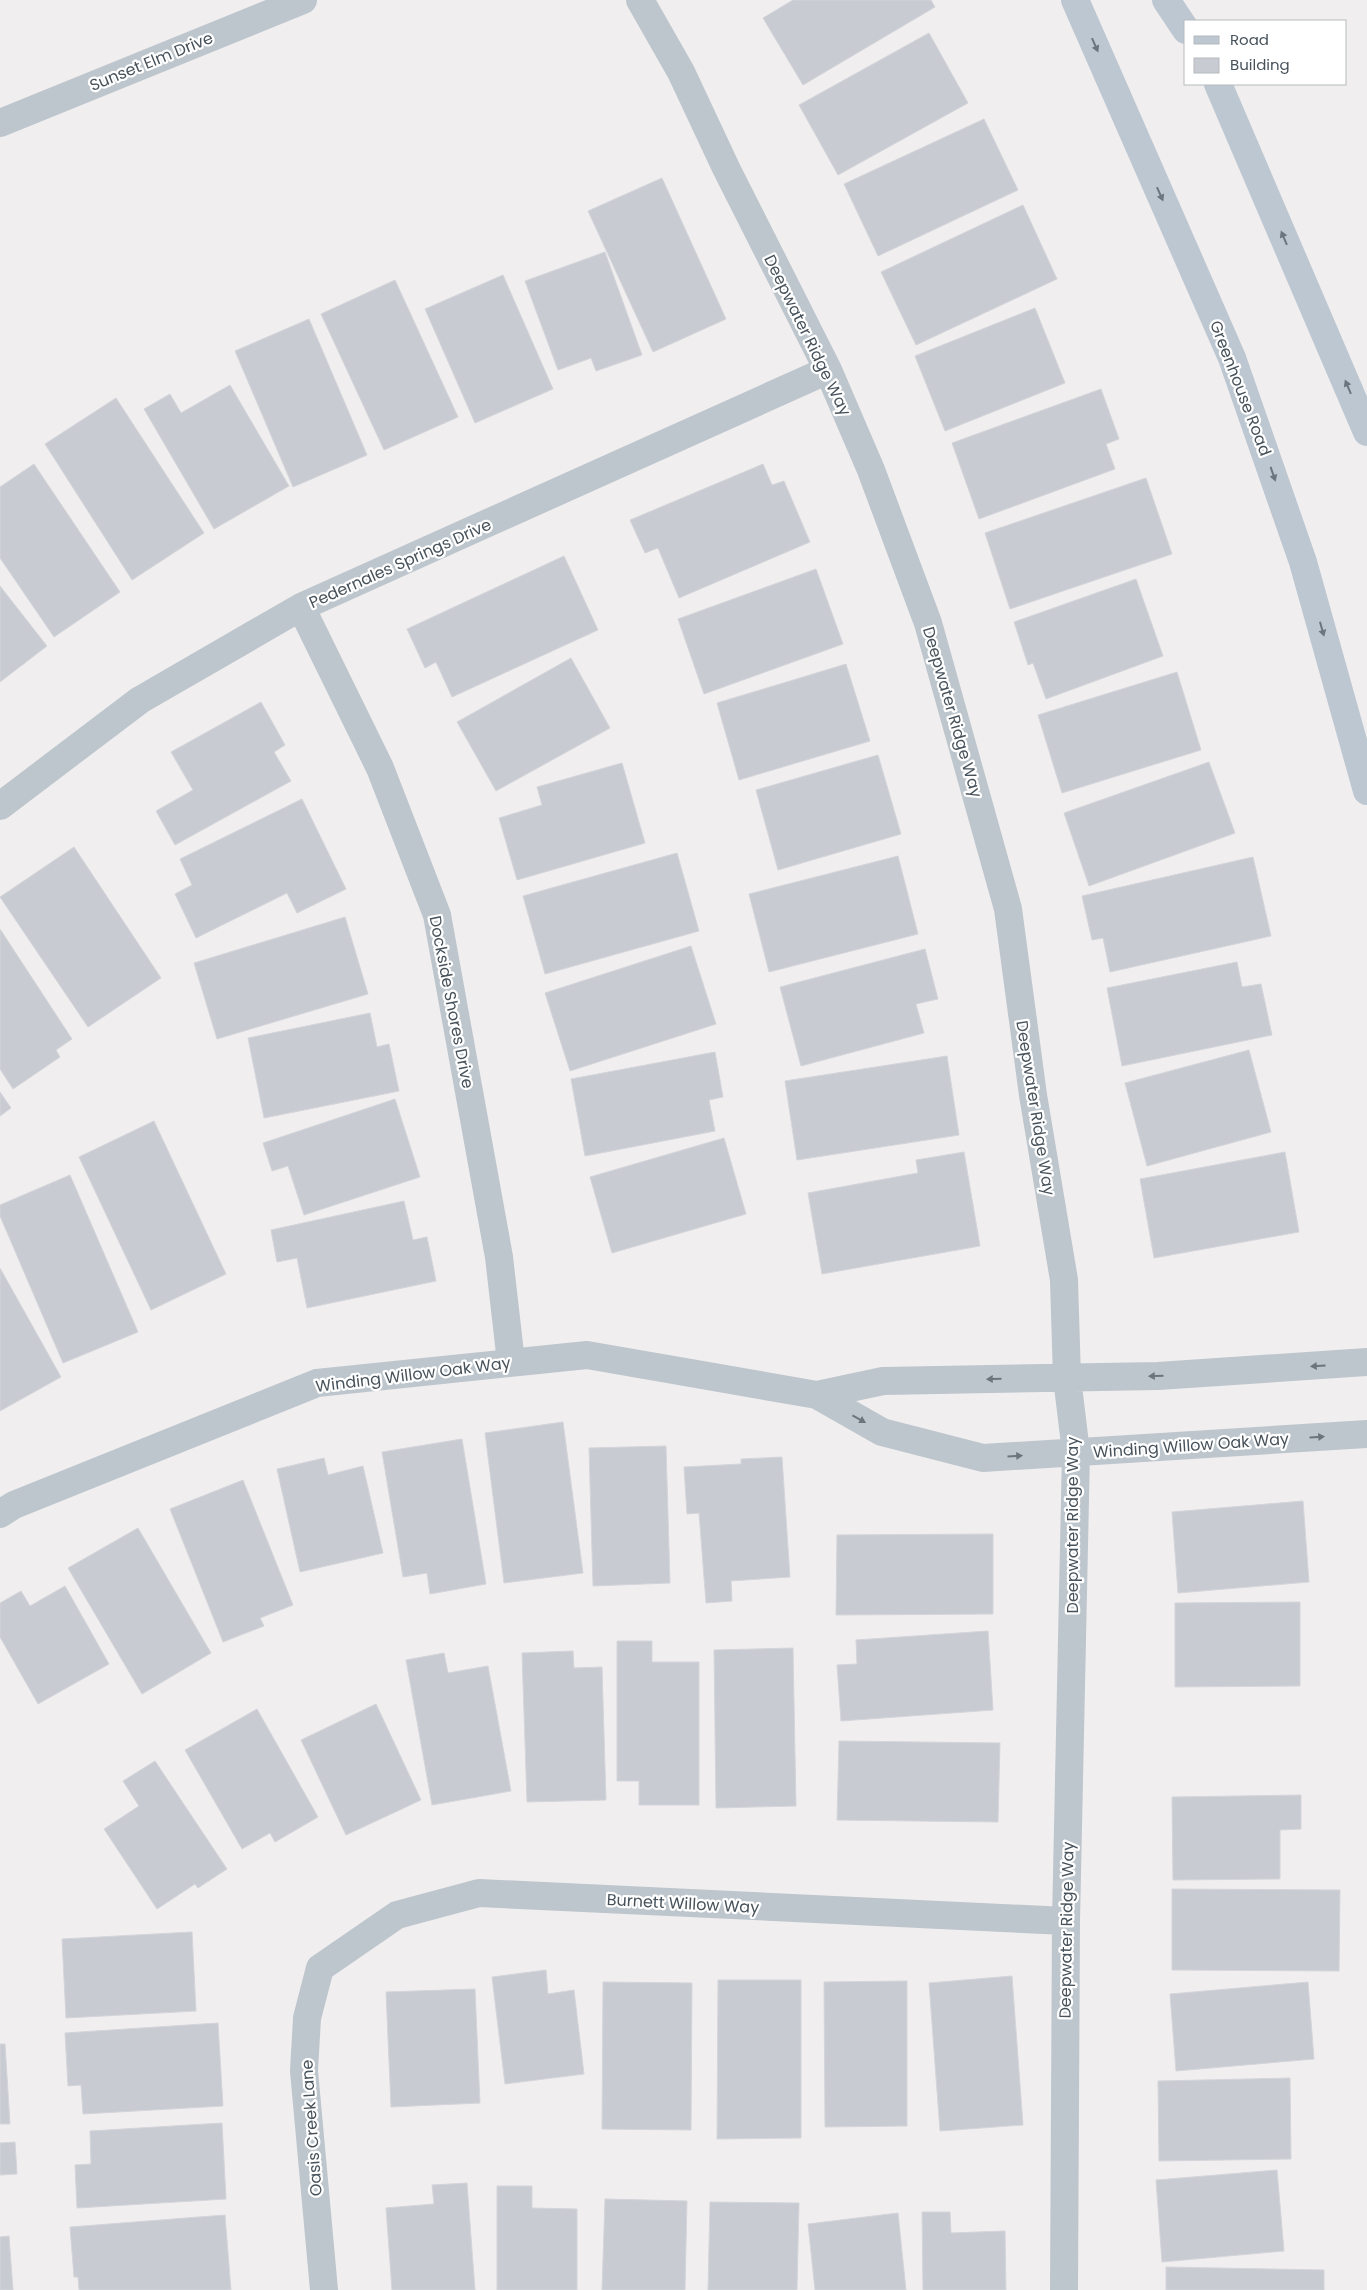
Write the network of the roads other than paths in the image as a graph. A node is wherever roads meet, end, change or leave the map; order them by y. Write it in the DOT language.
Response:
graph roads {
  1 [pos="303,0"];
  2 [pos="640,0"];
  3 [pos="1075,0"];
  4 [pos="1166,0"];
  5 [pos="1184,27"];
  6 [pos="1218,85"];
  7 [pos="0,123"];
  8 [pos="828,370"];
  9 [pos="1367,432"];
  10 [pos="301,607"];
  11 [pos="1367,791"];
  12 [pos="0,806"];
  13 [pos="511,1362"];
  14 [pos="1367,1362"];
  15 [pos="1067,1378"];
  16 [pos="817,1396"];
  17 [pos="1367,1434"];
  18 [pos="1076,1452"];
  19 [pos="0,1514"];
  20 [pos="1066,1921"];
  21 [pos="320,1968"];
  22 [pos="324,2290"];
  23 [pos="1064,2290"];
  1 -- 7 [label="street, Sunset Elm Drive"];
  2 -- 8 [label="street, Deepwater Ridge Way"];
  3 -- 11 [label="street, Greenhouse Road, one-way"];
  4 -- 5 [label="street"];
  9 -- 6 [label="street, one-way"];
  8 -- 10 [label="street, Pedernales Springs Drive"];
  8 -- 15 [label="street, Deepwater Ridge Way"];
  10 -- 12 [label="street, Pedernales Springs Drive"];
  10 -- 13 [label="street, Dockside Shores Drive"];
  13 -- 16 [label="street, Winding Willow Oak Way"];
  13 -- 19 [label="street, Winding Willow Oak Way"];
  14 -- 15 [label="street, Winding Willow Oak Way, one-way"];
  15 -- 16 [label="street, Winding Willow Oak Way, one-way"];
  15 -- 18 [label="street, Deepwater Ridge Way"];
  16 -- 18 [label="street, Winding Willow Oak Way, one-way"];
  18 -- 17 [label="street, Winding Willow Oak Way, one-way"];
  18 -- 20 [label="street, Deepwater Ridge Way"];
  20 -- 21 [label="street, Burnett Willow Way"];
  20 -- 23 [label="street, Deepwater Ridge Way"];
  21 -- 22 [label="street, Oasis Creek Lane"];
}
